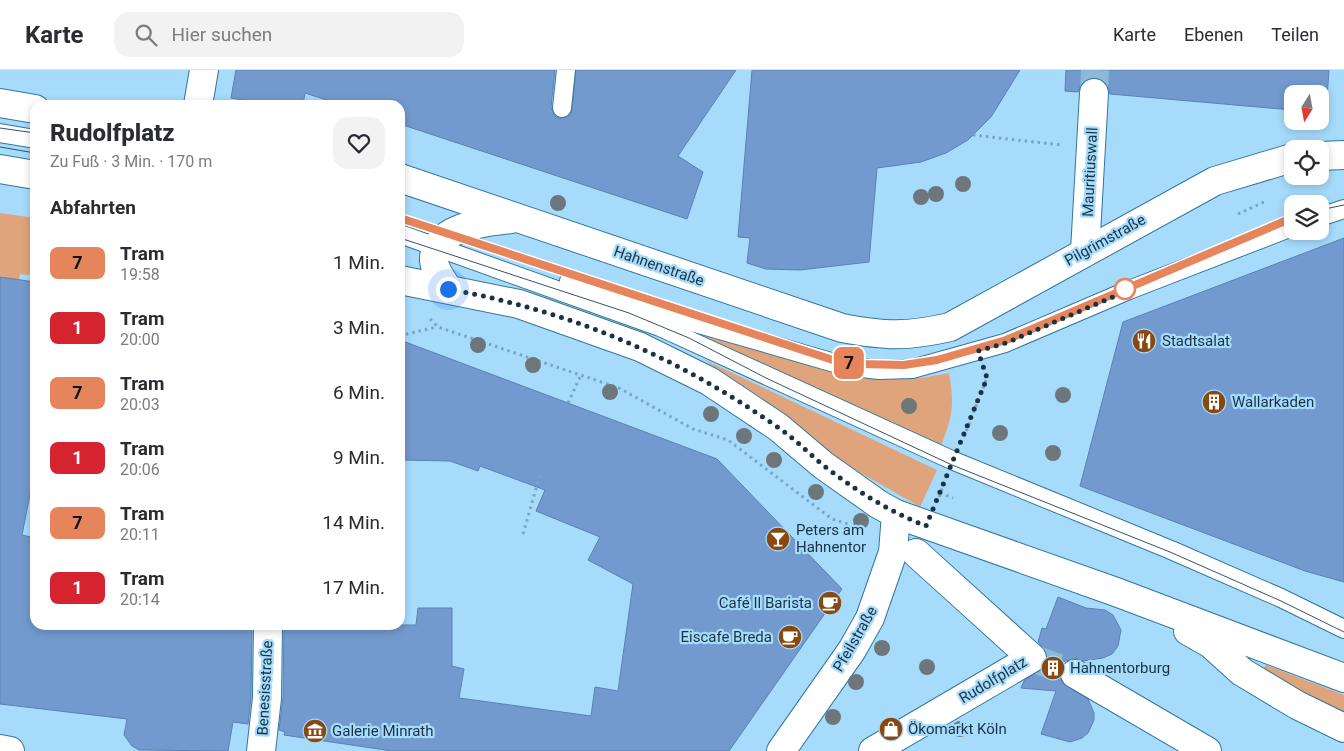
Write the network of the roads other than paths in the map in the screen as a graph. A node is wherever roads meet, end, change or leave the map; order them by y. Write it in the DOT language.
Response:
graph roads {
  1 [pos="204,70"];
  2 [pos="566,70"];
  3 [pos="1094,93"];
  4 [pos="199,100"];
  5 [pos="0,103"];
  6 [pos="30,108"];
  7 [pos="562,108"];
  8 [pos="0,133"];
  9 [pos="30,138"];
  10 [pos="0,144"];
  11 [pos="30,148"];
  12 [pos="1344,155"];
  13 [pos="1329,156"];
  14 [pos="1284,160"];
  15 [pos="0,170"];
  16 [pos="30,174"];
  17 [pos="405,180"];
  18 [pos="1344,209"];
  19 [pos="1329,214"];
  20 [pos="518,218"];
  21 [pos="405,226"];
  22 [pos="1284,230"];
  23 [pos="405,235"];
  24 [pos="442,242"];
  25 [pos="1085,251"];
  26 [pos="405,281"];
  27 [pos="448,289"];
  28 [pos="923,333"];
  29 [pos="902,536"];
  30 [pos="1116,592"];
  31 [pos="1344,629"];
  32 [pos="268,630"];
  33 [pos="1075,674"];
  34 [pos="1344,678"];
  35 [pos="1344,728"];
  36 [pos="0,749"];
  37 [pos="10,751"];
  38 [pos="261,751"];
  39 [pos="781,751"];
  40 [pos="873,751"];
  41 [pos="1207,751"];
  1 -- 4 [label="main road"];
  2 -- 7 [label="lane"];
  3 -- 25 [label="main road, Mauritiuswall"];
  5 -- 6 [label="main road"];
  8 -- 9 [label="lane"];
  10 -- 11 [label="lane"];
  12 -- 13 [label="main road"];
  14 -- 25 [label="main road, Pilgrimstraße"];
  15 -- 16 [label="main road"];
  17 -- 20 [label="main road, Hahnenstraße"];
  18 -- 19 [label="lane"];
  20 -- 24 [label="main road"];
  20 -- 28 [label="main road, Hahnenstraße"];
  21 -- 24 [label="lane"];
  22 -- 24 [label="lane"];
  23 -- 24 [label="lane"];
  24 -- 27 [label="main road"];
  24 -- 31 [label="lane"];
  25 -- 28 [label="main road, Pilgrimstraße"];
  26 -- 27 [label="main road"];
  27 -- 29 [label="main road"];
  29 -- 30 [label="main road"];
  29 -- 39 [label="main road, Pfeilstraße"];
  29 -- 40 [label="main road, Rudolfplatz"];
  30 -- 34 [label="main road"];
  30 -- 35 [label="main road"];
  32 -- 38 [label="main road, Benesisstraße"];
  33 -- 41 [label="main road"];
  36 -- 37 [label="main road"];
}
